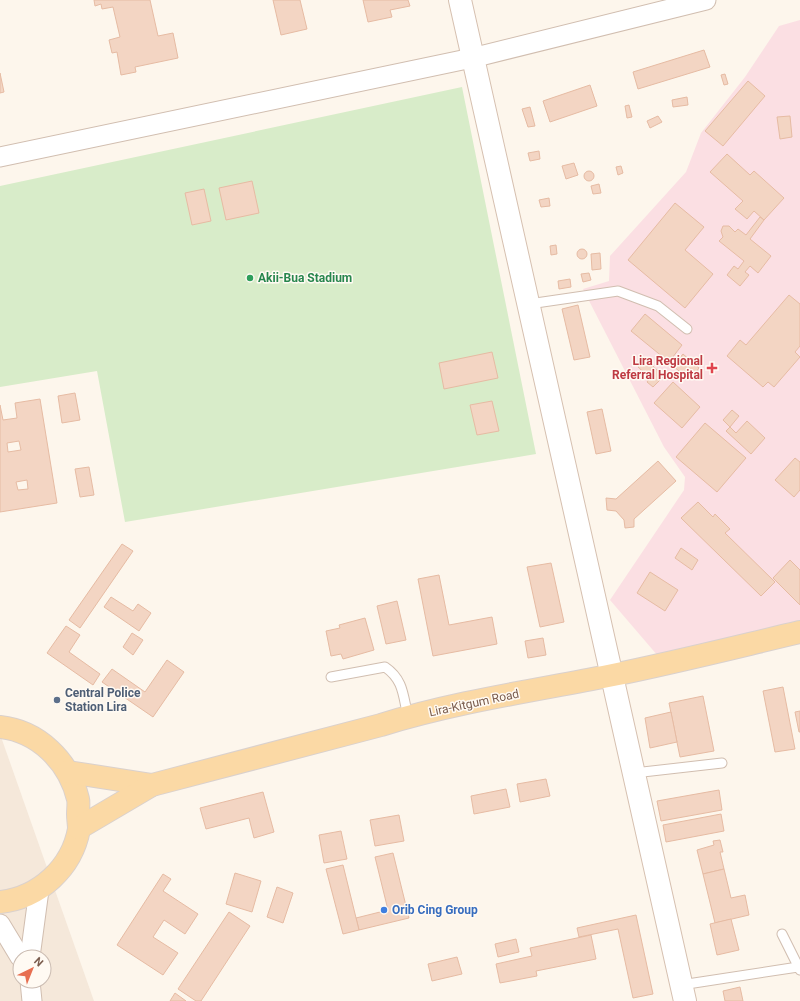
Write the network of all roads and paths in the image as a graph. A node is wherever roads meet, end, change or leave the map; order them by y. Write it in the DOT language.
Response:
graph roads {
  1 [pos="460,0"];
  2 [pos="706,0"];
  3 [pos="472,58"];
  4 [pos="0,157"];
  5 [pos="527,304"];
  6 [pos="687,329"];
  7 [pos="800,632"];
  8 [pos="611,675"];
  9 [pos="331,677"];
  10 [pos="408,717"];
  11 [pos="0,727"];
  12 [pos="722,763"];
  13 [pos="68,772"];
  14 [pos="634,773"];
  15 [pos="152,785"];
  16 [pos="79,828"];
  17 [pos="38,890"];
  18 [pos="0,902"];
  19 [pos="0,924"];
  20 [pos="782,934"];
  21 [pos="15,949"];
  22 [pos="31,949"];
  23 [pos="799,969"];
  24 [pos="31,989"];
  25 [pos="683,993"];
  26 [pos="32,1001"];
  1 -- 3 [label="main road"];
  2 -- 3 [label="street"];
  3 -- 4 [label="street"];
  3 -- 5 [label="main road"];
  5 -- 6 [label="lane"];
  5 -- 8 [label="main road"];
  7 -- 8 [label="main road, Lira-Kitgum Road"];
  8 -- 10 [label="main road, Lira-Kitgum Road"];
  8 -- 14 [label="main road"];
  9 -- 10 [label="lane"];
  10 -- 15 [label="main road, Lira-Kitgum Road"];
  11 -- 13 [label="main road"];
  12 -- 14 [label="lane"];
  13 -- 15 [label="main road, Lira-Kitgum Road"];
  13 -- 16 [label="main road"];
  14 -- 25 [label="main road"];
  15 -- 16 [label="main road, Lira-Kitgum Road"];
  16 -- 17 [label="main road"];
  17 -- 18 [label="main road"];
  17 -- 22 [label="street"];
  19 -- 21 [label="street"];
  20 -- 23 [label="lane"];
  23 -- 25 [label="lane"];
  24 -- 26 [label="street"];
}
